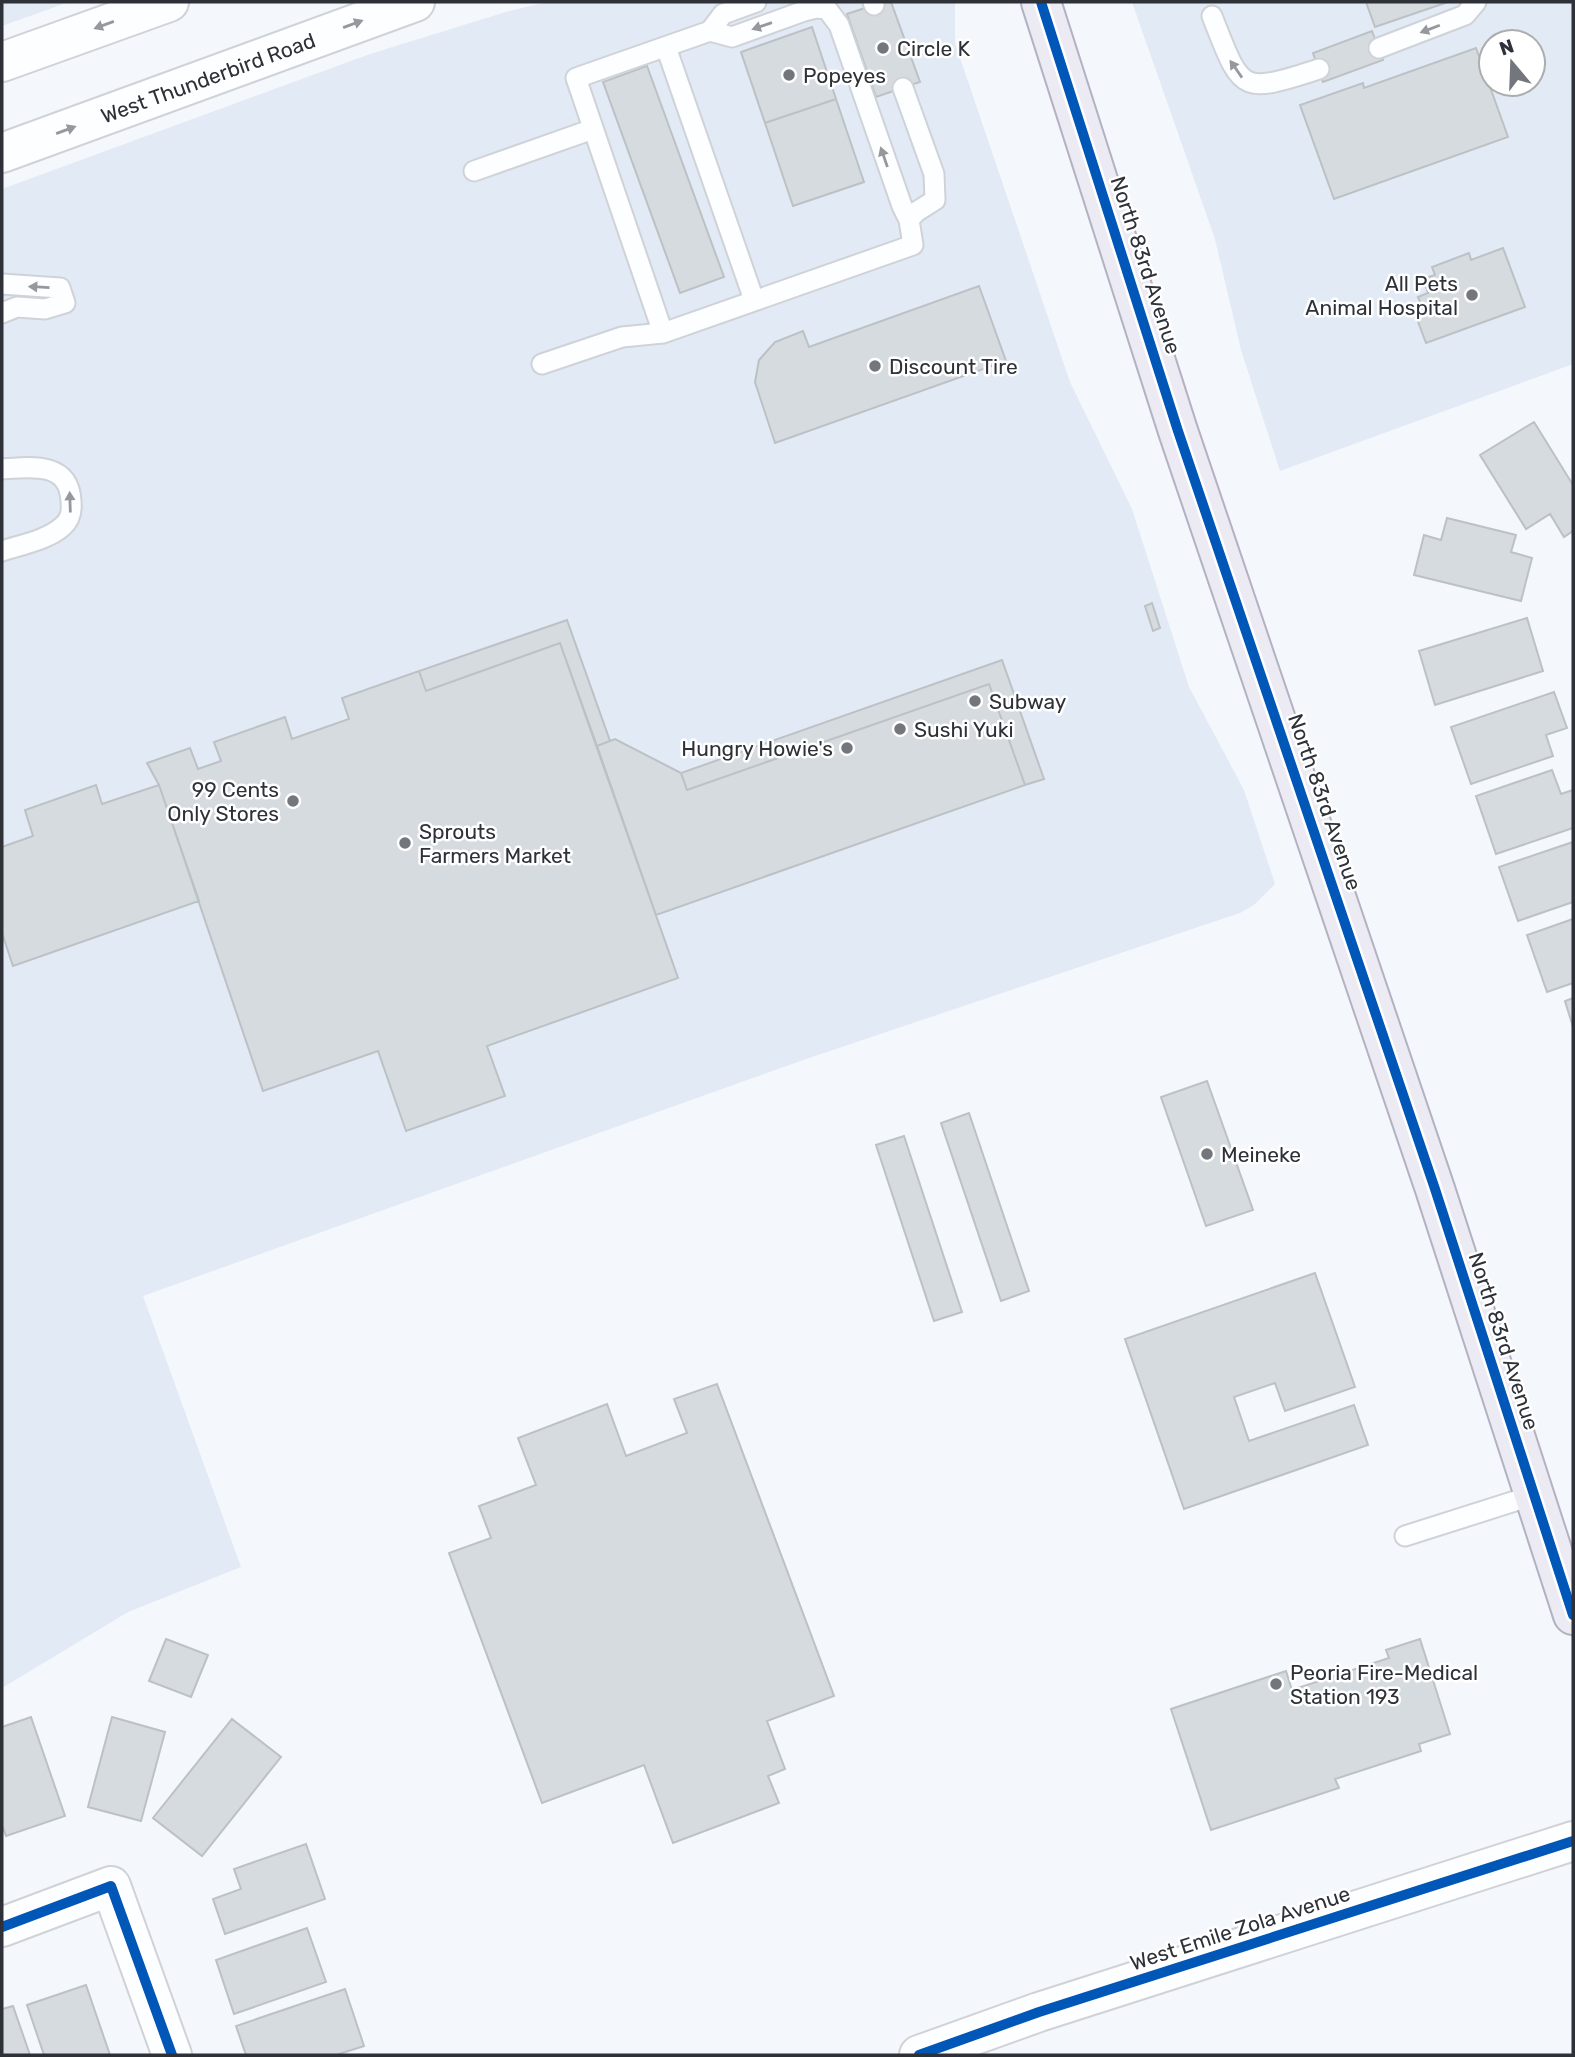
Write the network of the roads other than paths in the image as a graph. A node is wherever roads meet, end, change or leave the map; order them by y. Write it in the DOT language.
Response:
graph roads {
  1 [pos="169,2"];
  2 [pos="415,2"];
  3 [pos="756,2"];
  4 [pos="1041,2"];
  5 [pos="1476,2"];
  6 [pos="1212,16"];
  7 [pos="710,31"];
  8 [pos="666,47"];
  9 [pos="1378,48"];
  10 [pos="2,62"];
  11 [pos="1319,69"];
  12 [pos="903,88"];
  13 [pos="593,129"];
  14 [pos="2,153"];
  15 [pos="474,171"];
  16 [pos="909,220"];
  17 [pos="2,284"];
  18 [pos="754,300"];
  19 [pos="2,313"];
  20 [pos="663,332"];
  21 [pos="542,364"];
  22 [pos="2,469"];
  23 [pos="2,551"];
  24 [pos="1534,1495"];
  25 [pos="1405,1536"];
  26 [pos="1573,1615"];
  27 [pos="1573,1841"];
  28 [pos="2,1927"];
  29 [pos="172,2055"];
  30 [pos="919,2055"];
  1 -- 10 [label="street, one-way"];
  14 -- 2 [label="street, West Thunderbird Road, one-way"];
  3 -- 7 [label="lane"];
  4 -- 24 [label="main road, North 83rd Avenue"];
  5 -- 9 [label="lane, one-way"];
  11 -- 6 [label="lane, one-way"];
  7 -- 8 [label="lane"];
  16 -- 7 [label="lane, one-way"];
  8 -- 13 [label="lane"];
  8 -- 18 [label="lane"];
  12 -- 16 [label="lane"];
  13 -- 15 [label="lane"];
  13 -- 20 [label="lane"];
  16 -- 18 [label="lane"];
  19 -- 17 [label="lane, one-way"];
  18 -- 20 [label="lane"];
  20 -- 21 [label="lane"];
  23 -- 22 [label="lane, one-way"];
  24 -- 25 [label="lane"];
  24 -- 26 [label="main road, North 83rd Avenue"];
  27 -- 30 [label="street, West Emile Zola Avenue"];
  28 -- 29 [label="street"];
}
